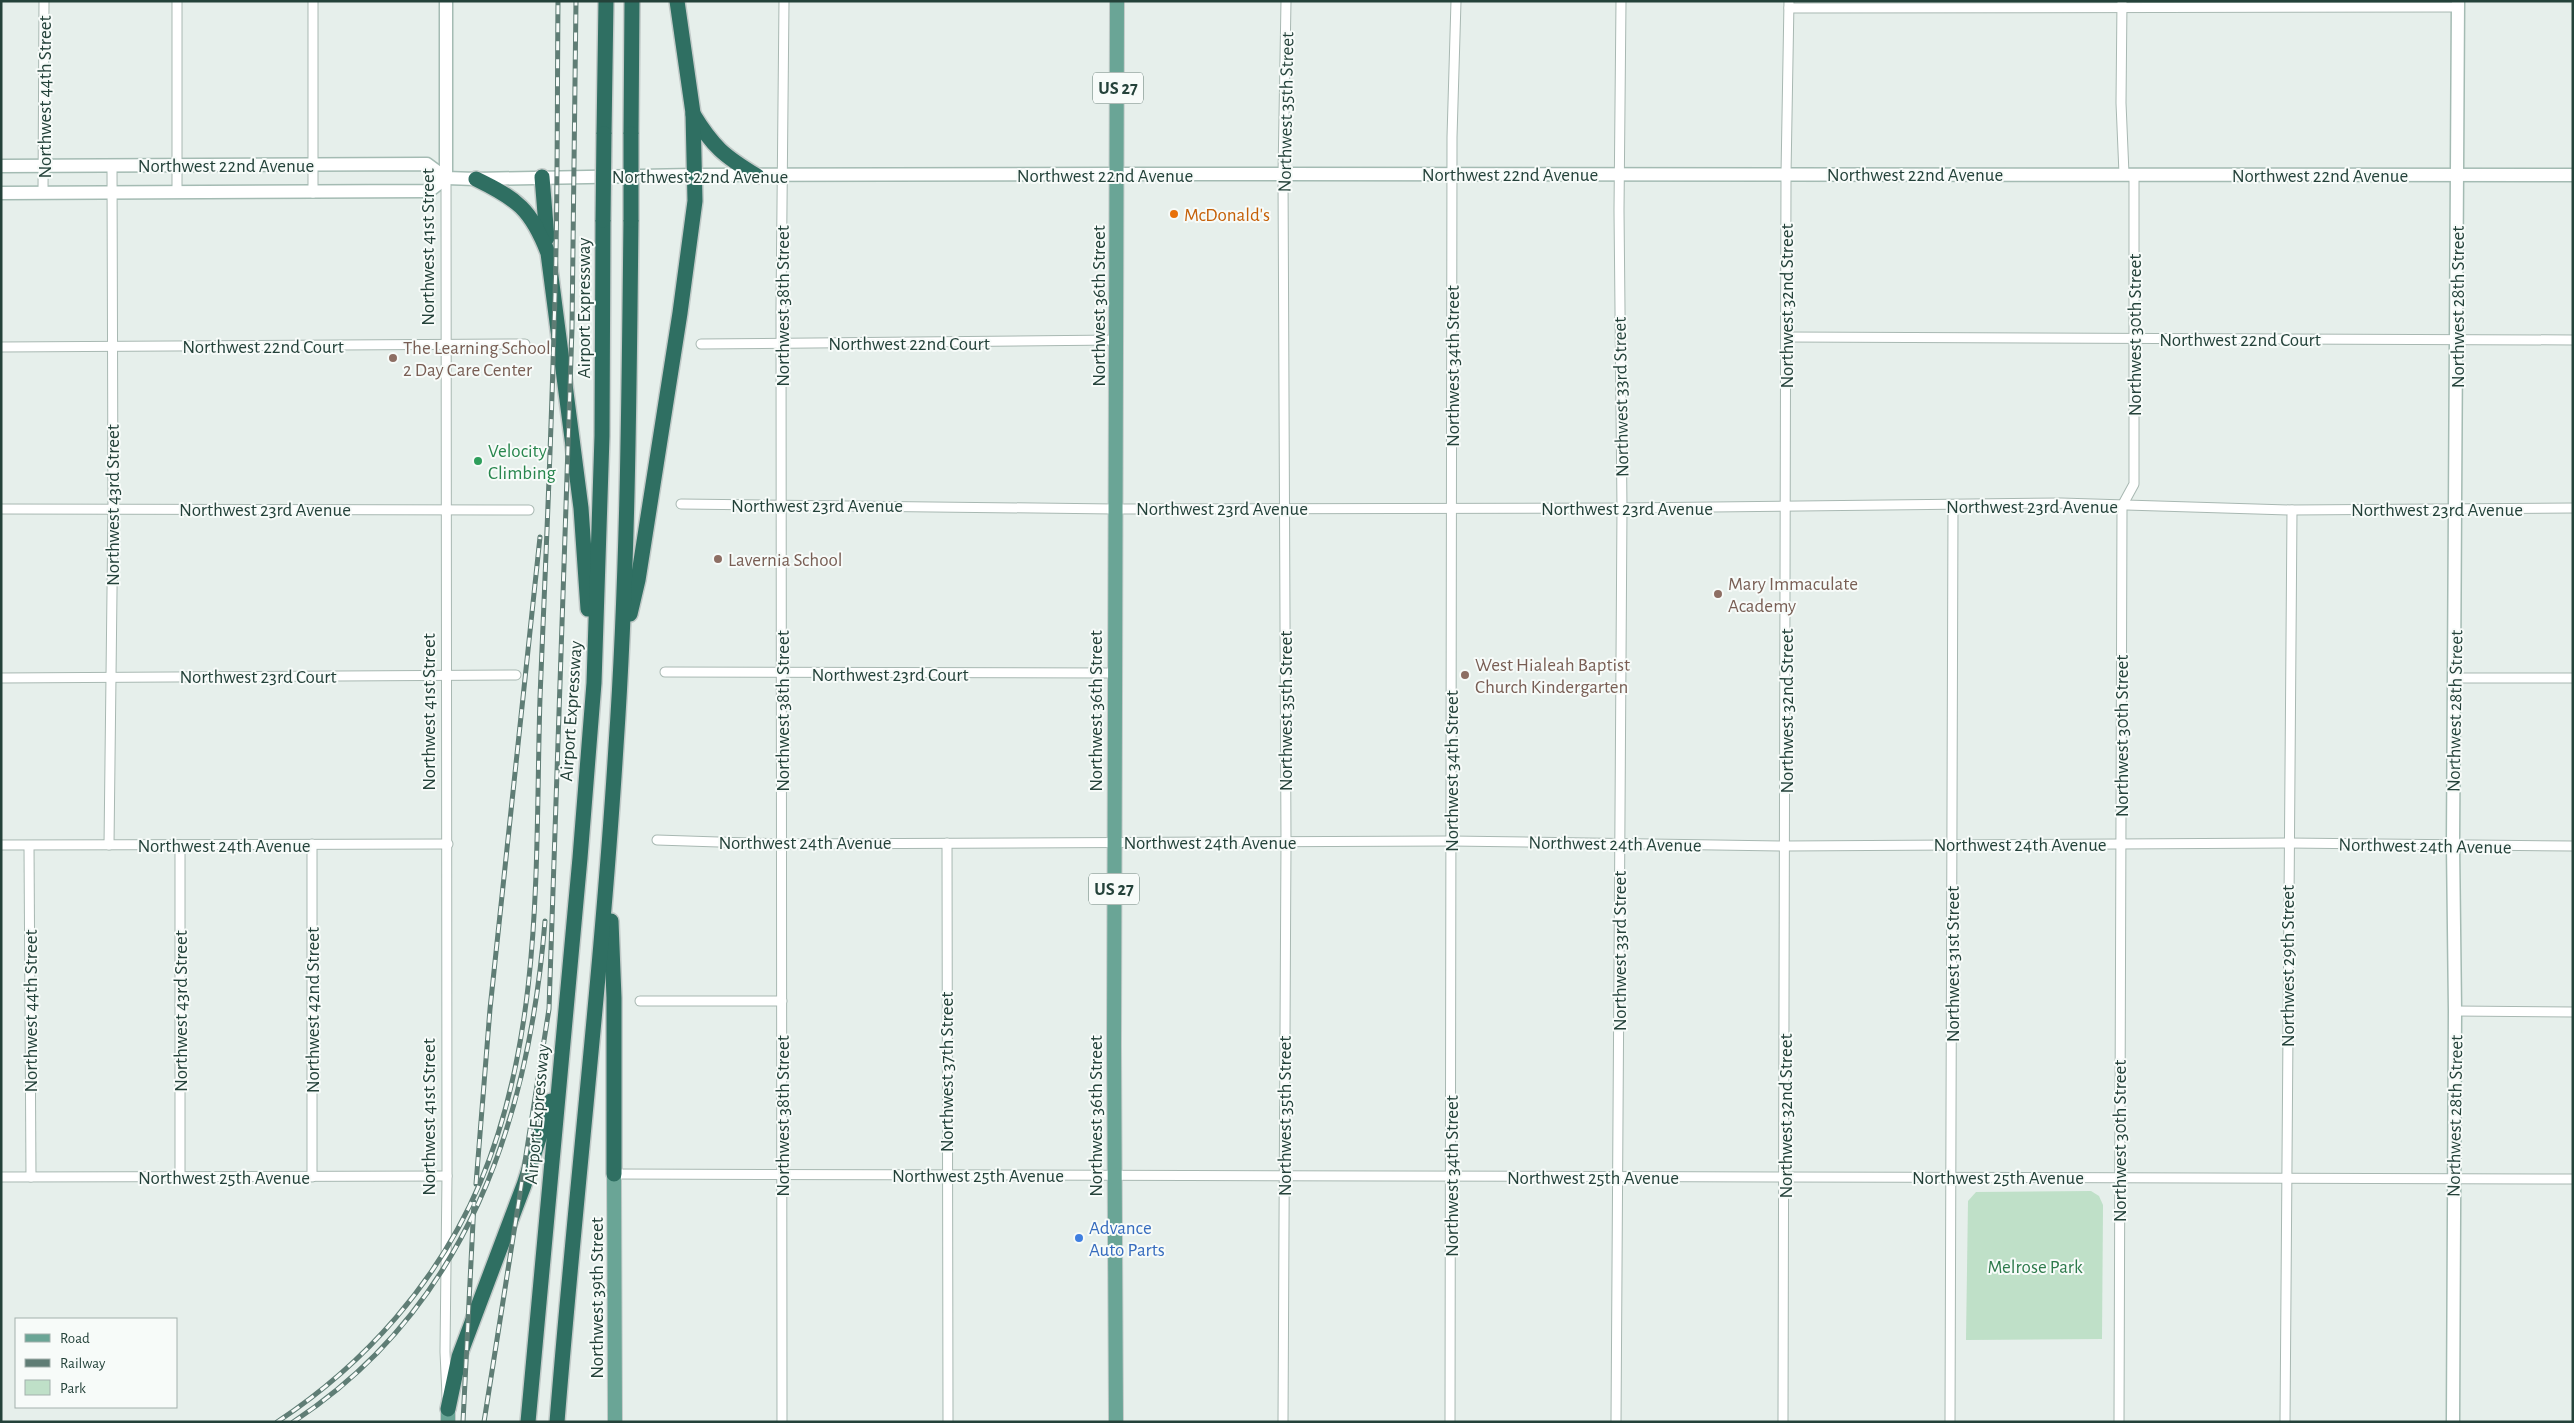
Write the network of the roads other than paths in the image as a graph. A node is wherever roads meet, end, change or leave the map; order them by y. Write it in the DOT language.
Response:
graph roads {
  1 [pos="44,1"];
  2 [pos="177,1"];
  3 [pos="313,1"];
  4 [pos="446,1"];
  5 [pos="606,1"];
  6 [pos="632,1"];
  7 [pos="677,1"];
  8 [pos="784,1"];
  9 [pos="1117,1"];
  10 [pos="1286,1"];
  11 [pos="1456,1"];
  12 [pos="1621,1"];
  13 [pos="2122,4"];
  14 [pos="2458,4"];
  15 [pos="1789,5"];
  16 [pos="693,113"];
  17 [pos="177,165"];
  18 [pos="313,165"];
  19 [pos="1,166"];
  20 [pos="44,166"];
  21 [pos="112,166"];
  22 [pos="1117,174"];
  23 [pos="1284,174"];
  24 [pos="1452,174"];
  25 [pos="1619,174"];
  26 [pos="1786,174"];
  27 [pos="2129,174"];
  28 [pos="693,175"];
  29 [pos="2456,175"];
  30 [pos="2573,175"];
  31 [pos="757,176"];
  32 [pos="782,176"];
  33 [pos="542,177"];
  34 [pos="446,178"];
  35 [pos="476,178"];
  36 [pos="177,192"];
  37 [pos="1,193"];
  38 [pos="43,193"];
  39 [pos="112,193"];
  40 [pos="313,193"];
  41 [pos="548,252"];
  42 [pos="1786,337"];
  43 [pos="2135,338"];
  44 [pos="1117,340"];
  45 [pos="2457,340"];
  46 [pos="2573,340"];
  47 [pos="525,344"];
  48 [pos="701,344"];
  49 [pos="782,344"];
  50 [pos="446,345"];
  51 [pos="112,346"];
  52 [pos="1,347"];
  53 [pos="681,504"];
  54 [pos="782,505"];
  55 [pos="1953,506"];
  56 [pos="2122,506"];
  57 [pos="1284,507"];
  58 [pos="1787,507"];
  59 [pos="2457,507"];
  60 [pos="114,508"];
  61 [pos="1452,508"];
  62 [pos="1622,508"];
  63 [pos="2573,508"];
  64 [pos="1,509"];
  65 [pos="446,509"];
  66 [pos="1114,509"];
  67 [pos="529,510"];
  68 [pos="2292,510"];
  69 [pos="622,644"];
  70 [pos="665,672"];
  71 [pos="782,674"];
  72 [pos="1114,674"];
  73 [pos="516,675"];
  74 [pos="447,676"];
  75 [pos="110,677"];
  76 [pos="1,678"];
  77 [pos="2455,678"];
  78 [pos="2573,678"];
  79 [pos="594,683"];
  80 [pos="657,840"];
  81 [pos="1286,841"];
  82 [pos="1451,841"];
  83 [pos="947,843"];
  84 [pos="1114,843"];
  85 [pos="2288,843"];
  86 [pos="312,844"];
  87 [pos="448,844"];
  88 [pos="782,844"];
  89 [pos="1619,844"];
  90 [pos="1953,844"];
  91 [pos="2121,844"];
  92 [pos="108,845"];
  93 [pos="180,845"];
  94 [pos="2453,845"];
  95 [pos="1,846"];
  96 [pos="29,846"];
  97 [pos="1786,846"];
  98 [pos="2573,846"];
  99 [pos="608,865"];
  100 [pos="640,1001"];
  101 [pos="782,1001"];
  102 [pos="2455,1011"];
  103 [pos="2573,1012"];
  104 [pos="560,1069"];
  105 [pos="614,1174"];
  106 [pos="947,1174"];
  107 [pos="1114,1175"];
  108 [pos="447,1176"];
  109 [pos="782,1176"];
  110 [pos="1,1177"];
  111 [pos="31,1177"];
  112 [pos="312,1177"];
  113 [pos="1283,1177"];
  114 [pos="1451,1177"];
  115 [pos="1618,1177"];
  116 [pos="1784,1177"];
  117 [pos="1951,1177"];
  118 [pos="2118,1177"];
  119 [pos="2286,1177"];
  120 [pos="180,1178"];
  121 [pos="2453,1178"];
  122 [pos="2573,1179"];
  123 [pos="448,1415"];
  124 [pos="528,1422"];
  125 [pos="557,1422"];
  126 [pos="615,1422"];
  127 [pos="782,1422"];
  128 [pos="948,1422"];
  129 [pos="1116,1422"];
  130 [pos="1283,1422"];
  131 [pos="1450,1422"];
  132 [pos="1616,1422"];
  133 [pos="1783,1422"];
  134 [pos="1950,1422"];
  135 [pos="2119,1422"];
  136 [pos="2284,1422"];
  137 [pos="2453,1422"];
  1 -- 20 [label="street, Northwest 44th Street"];
  2 -- 17 [label="street"];
  3 -- 18 [label="street"];
  4 -- 34 [label="main road, Northwest 41st Street"];
  5 -- 79 [label="highway, Airport Expressway, bridge"];
  6 -- 69 [label="highway, bridge"];
  7 -- 16 [label="highway"];
  8 -- 32 [label="street, Northwest 38th Street"];
  9 -- 22 [label="main road, Northwest 36th Street / US 27"];
  10 -- 23 [label="street, Northwest 35th Street"];
  11 -- 24 [label="street, Northwest 34th Street"];
  12 -- 25 [label="street, Northwest 33rd Street"];
  13 -- 14 [label="street"];
  13 -- 15 [label="street"];
  13 -- 27 [label="street, Northwest 30th Street"];
  14 -- 29 [label="main road, Northwest 28th Street"];
  15 -- 26 [label="street, Northwest 32nd Street"];
  16 -- 28 [label="highway"];
  16 -- 31 [label="highway"];
  17 -- 18 [label="main road, Northwest 22nd Avenue"];
  17 -- 21 [label="main road, Northwest 22nd Avenue"];
  17 -- 36 [label="street"];
  18 -- 34 [label="main road, Northwest 22nd Avenue"];
  18 -- 40 [label="street"];
  19 -- 20 [label="main road, Northwest 22nd Avenue"];
  20 -- 21 [label="main road, Northwest 22nd Avenue"];
  20 -- 38 [label="street, Northwest 44th Street"];
  21 -- 39 [label="street, Northwest 43rd Street"];
  22 -- 23 [label="main road, Northwest 22nd Avenue"];
  22 -- 32 [label="main road, Northwest 22nd Avenue"];
  22 -- 44 [label="main road, Northwest 36th Street / US 27"];
  23 -- 24 [label="main road, Northwest 22nd Avenue"];
  23 -- 57 [label="street, Northwest 35th Street"];
  24 -- 25 [label="main road, Northwest 22nd Avenue"];
  24 -- 61 [label="street, Northwest 34th Street"];
  25 -- 26 [label="main road, Northwest 22nd Avenue"];
  25 -- 62 [label="street, Northwest 33rd Street"];
  26 -- 27 [label="main road, Northwest 22nd Avenue"];
  26 -- 42 [label="street, Northwest 32nd Street"];
  27 -- 29 [label="main road, Northwest 22nd Avenue"];
  27 -- 43 [label="street, Northwest 30th Street"];
  28 -- 31 [label="main road, Northwest 22nd Avenue"];
  28 -- 33 [label="main road, Northwest 22nd Avenue"];
  28 -- 69 [label="highway"];
  29 -- 30 [label="main road, Northwest 22nd Avenue"];
  29 -- 45 [label="main road, Northwest 28th Street"];
  31 -- 32 [label="main road, Northwest 22nd Avenue"];
  32 -- 49 [label="street, Northwest 38th Street"];
  33 -- 35 [label="main road, Northwest 22nd Avenue"];
  33 -- 41 [label="highway"];
  34 -- 35 [label="main road, Northwest 22nd Avenue"];
  34 -- 40 [label="main road, Northwest 22nd Avenue"];
  34 -- 50 [label="street, Northwest 41st Street"];
  35 -- 41 [label="highway"];
  36 -- 39 [label="main road, Northwest 22nd Avenue"];
  36 -- 40 [label="main road, Northwest 22nd Avenue"];
  37 -- 38 [label="main road, Northwest 22nd Avenue"];
  38 -- 39 [label="main road, Northwest 22nd Avenue"];
  39 -- 51 [label="street, Northwest 43rd Street"];
  41 -- 79 [label="highway"];
  42 -- 43 [label="street, Northwest 22nd Court"];
  42 -- 58 [label="street, Northwest 32nd Street"];
  43 -- 45 [label="street, Northwest 22nd Court"];
  43 -- 56 [label="street, Northwest 30th Street"];
  44 -- 49 [label="street, Northwest 22nd Court"];
  44 -- 66 [label="main road, Northwest 36th Street / US 27"];
  45 -- 46 [label="street, Northwest 22nd Court"];
  45 -- 59 [label="main road, Northwest 28th Street"];
  47 -- 50 [label="street, Northwest 22nd Court"];
  48 -- 49 [label="street, Northwest 22nd Court"];
  49 -- 54 [label="street, Northwest 38th Street"];
  50 -- 51 [label="street, Northwest 22nd Court"];
  50 -- 65 [label="street, Northwest 41st Street"];
  51 -- 52 [label="street, Northwest 22nd Court"];
  51 -- 60 [label="street, Northwest 43rd Street"];
  53 -- 54 [label="street, Northwest 23rd Avenue"];
  54 -- 66 [label="street, Northwest 23rd Avenue"];
  54 -- 71 [label="street, Northwest 38th Street"];
  55 -- 56 [label="street, Northwest 23rd Avenue"];
  55 -- 58 [label="street, Northwest 23rd Avenue"];
  55 -- 90 [label="street, Northwest 31st Street"];
  56 -- 68 [label="street, Northwest 23rd Avenue"];
  56 -- 91 [label="street, Northwest 30th Street"];
  57 -- 61 [label="street, Northwest 23rd Avenue"];
  57 -- 66 [label="street, Northwest 23rd Avenue"];
  57 -- 81 [label="street, Northwest 35th Street"];
  58 -- 62 [label="street, Northwest 23rd Avenue"];
  58 -- 97 [label="street, Northwest 32nd Street"];
  59 -- 63 [label="street, Northwest 23rd Avenue"];
  59 -- 68 [label="street, Northwest 23rd Avenue"];
  59 -- 77 [label="main road, Northwest 28th Street"];
  60 -- 64 [label="street, Northwest 23rd Avenue"];
  60 -- 65 [label="street, Northwest 23rd Avenue"];
  60 -- 75 [label="street, Northwest 43rd Street"];
  61 -- 62 [label="street, Northwest 23rd Avenue"];
  61 -- 82 [label="street, Northwest 34th Street"];
  62 -- 89 [label="street, Northwest 33rd Street"];
  65 -- 67 [label="street, Northwest 23rd Avenue"];
  65 -- 74 [label="street, Northwest 41st Street"];
  66 -- 72 [label="main road, Northwest 36th Street / US 27"];
  68 -- 85 [label="street, Northwest 29th Street"];
  69 -- 99 [label="highway"];
  70 -- 71 [label="street, Northwest 23rd Court"];
  71 -- 72 [label="street, Northwest 23rd Court"];
  71 -- 88 [label="street, Northwest 38th Street"];
  72 -- 84 [label="main road, Northwest 36th Street / US 27"];
  73 -- 74 [label="street, Northwest 23rd Court"];
  74 -- 75 [label="street, Northwest 23rd Court"];
  74 -- 87 [label="street, Northwest 41st Street"];
  75 -- 76 [label="street, Northwest 23rd Court"];
  75 -- 92 [label="street, Northwest 43rd Street"];
  77 -- 78 [label="street"];
  77 -- 94 [label="main road, Northwest 28th Street"];
  79 -- 104 [label="highway, Airport Expressway"];
  80 -- 88 [label="street, Northwest 24th Avenue"];
  81 -- 82 [label="street, Northwest 24th Avenue"];
  81 -- 84 [label="street, Northwest 24th Avenue"];
  81 -- 113 [label="street, Northwest 35th Street"];
  82 -- 89 [label="street, Northwest 24th Avenue"];
  82 -- 114 [label="street, Northwest 34th Street"];
  83 -- 84 [label="street, Northwest 24th Avenue"];
  83 -- 88 [label="street, Northwest 24th Avenue"];
  83 -- 106 [label="street, Northwest 37th Street"];
  84 -- 107 [label="main road, Northwest 36th Street / US 27"];
  85 -- 91 [label="street, Northwest 24th Avenue"];
  85 -- 94 [label="street, Northwest 24th Avenue"];
  85 -- 119 [label="street, Northwest 29th Street"];
  86 -- 87 [label="street, Northwest 24th Avenue"];
  86 -- 93 [label="street, Northwest 24th Avenue"];
  86 -- 112 [label="street, Northwest 42nd Street"];
  87 -- 108 [label="street, Northwest 41st Street"];
  88 -- 101 [label="street, Northwest 38th Street"];
  89 -- 97 [label="street, Northwest 24th Avenue"];
  89 -- 115 [label="street, Northwest 33rd Street"];
  90 -- 91 [label="street, Northwest 24th Avenue"];
  90 -- 97 [label="street, Northwest 24th Avenue"];
  90 -- 117 [label="street, Northwest 31st Street"];
  91 -- 118 [label="street, Northwest 30th Street"];
  92 -- 93 [label="street, Northwest 24th Avenue"];
  92 -- 96 [label="street, Northwest 24th Avenue"];
  93 -- 120 [label="street, Northwest 43rd Street"];
  94 -- 98 [label="street, Northwest 24th Avenue"];
  94 -- 102 [label="main road, Northwest 28th Street"];
  95 -- 96 [label="street, Northwest 24th Avenue"];
  96 -- 111 [label="street, Northwest 44th Street"];
  97 -- 116 [label="street, Northwest 32nd Street"];
  99 -- 105 [label="highway"];
  99 -- 125 [label="highway"];
  100 -- 101 [label="street"];
  101 -- 109 [label="street, Northwest 38th Street"];
  102 -- 103 [label="street"];
  102 -- 121 [label="main road, Northwest 28th Street"];
  104 -- 123 [label="highway"];
  104 -- 124 [label="highway, Airport Expressway"];
  105 -- 109 [label="street, Northwest 25th Avenue"];
  105 -- 126 [label="main road, Northwest 39th Street"];
  106 -- 107 [label="street, Northwest 25th Avenue"];
  106 -- 109 [label="street, Northwest 25th Avenue"];
  106 -- 128 [label="street, Northwest 37th Street"];
  107 -- 113 [label="street, Northwest 25th Avenue"];
  107 -- 129 [label="main road, Northwest 36th Street / US 27"];
  108 -- 112 [label="street, Northwest 25th Avenue"];
  108 -- 123 [label="street, Northwest 41st Street"];
  109 -- 127 [label="street, Northwest 38th Street"];
  110 -- 111 [label="street, Northwest 25th Avenue"];
  111 -- 120 [label="street, Northwest 25th Avenue"];
  112 -- 120 [label="street, Northwest 25th Avenue"];
  113 -- 114 [label="street, Northwest 25th Avenue"];
  113 -- 130 [label="street, Northwest 35th Street"];
  114 -- 115 [label="street, Northwest 25th Avenue"];
  114 -- 131 [label="street, Northwest 34th Street"];
  115 -- 116 [label="street, Northwest 25th Avenue"];
  115 -- 132 [label="street, Northwest 33rd Street"];
  116 -- 117 [label="street, Northwest 25th Avenue"];
  116 -- 133 [label="street, Northwest 32nd Street"];
  117 -- 118 [label="street, Northwest 25th Avenue"];
  117 -- 134 [label="street, Northwest 31st Street"];
  118 -- 119 [label="street, Northwest 25th Avenue"];
  118 -- 135 [label="street, Northwest 30th Street"];
  119 -- 121 [label="street, Northwest 25th Avenue"];
  119 -- 136 [label="street, Northwest 29th Street"];
  121 -- 122 [label="street, Northwest 25th Avenue"];
  121 -- 137 [label="main road, Northwest 28th Street"];
}
